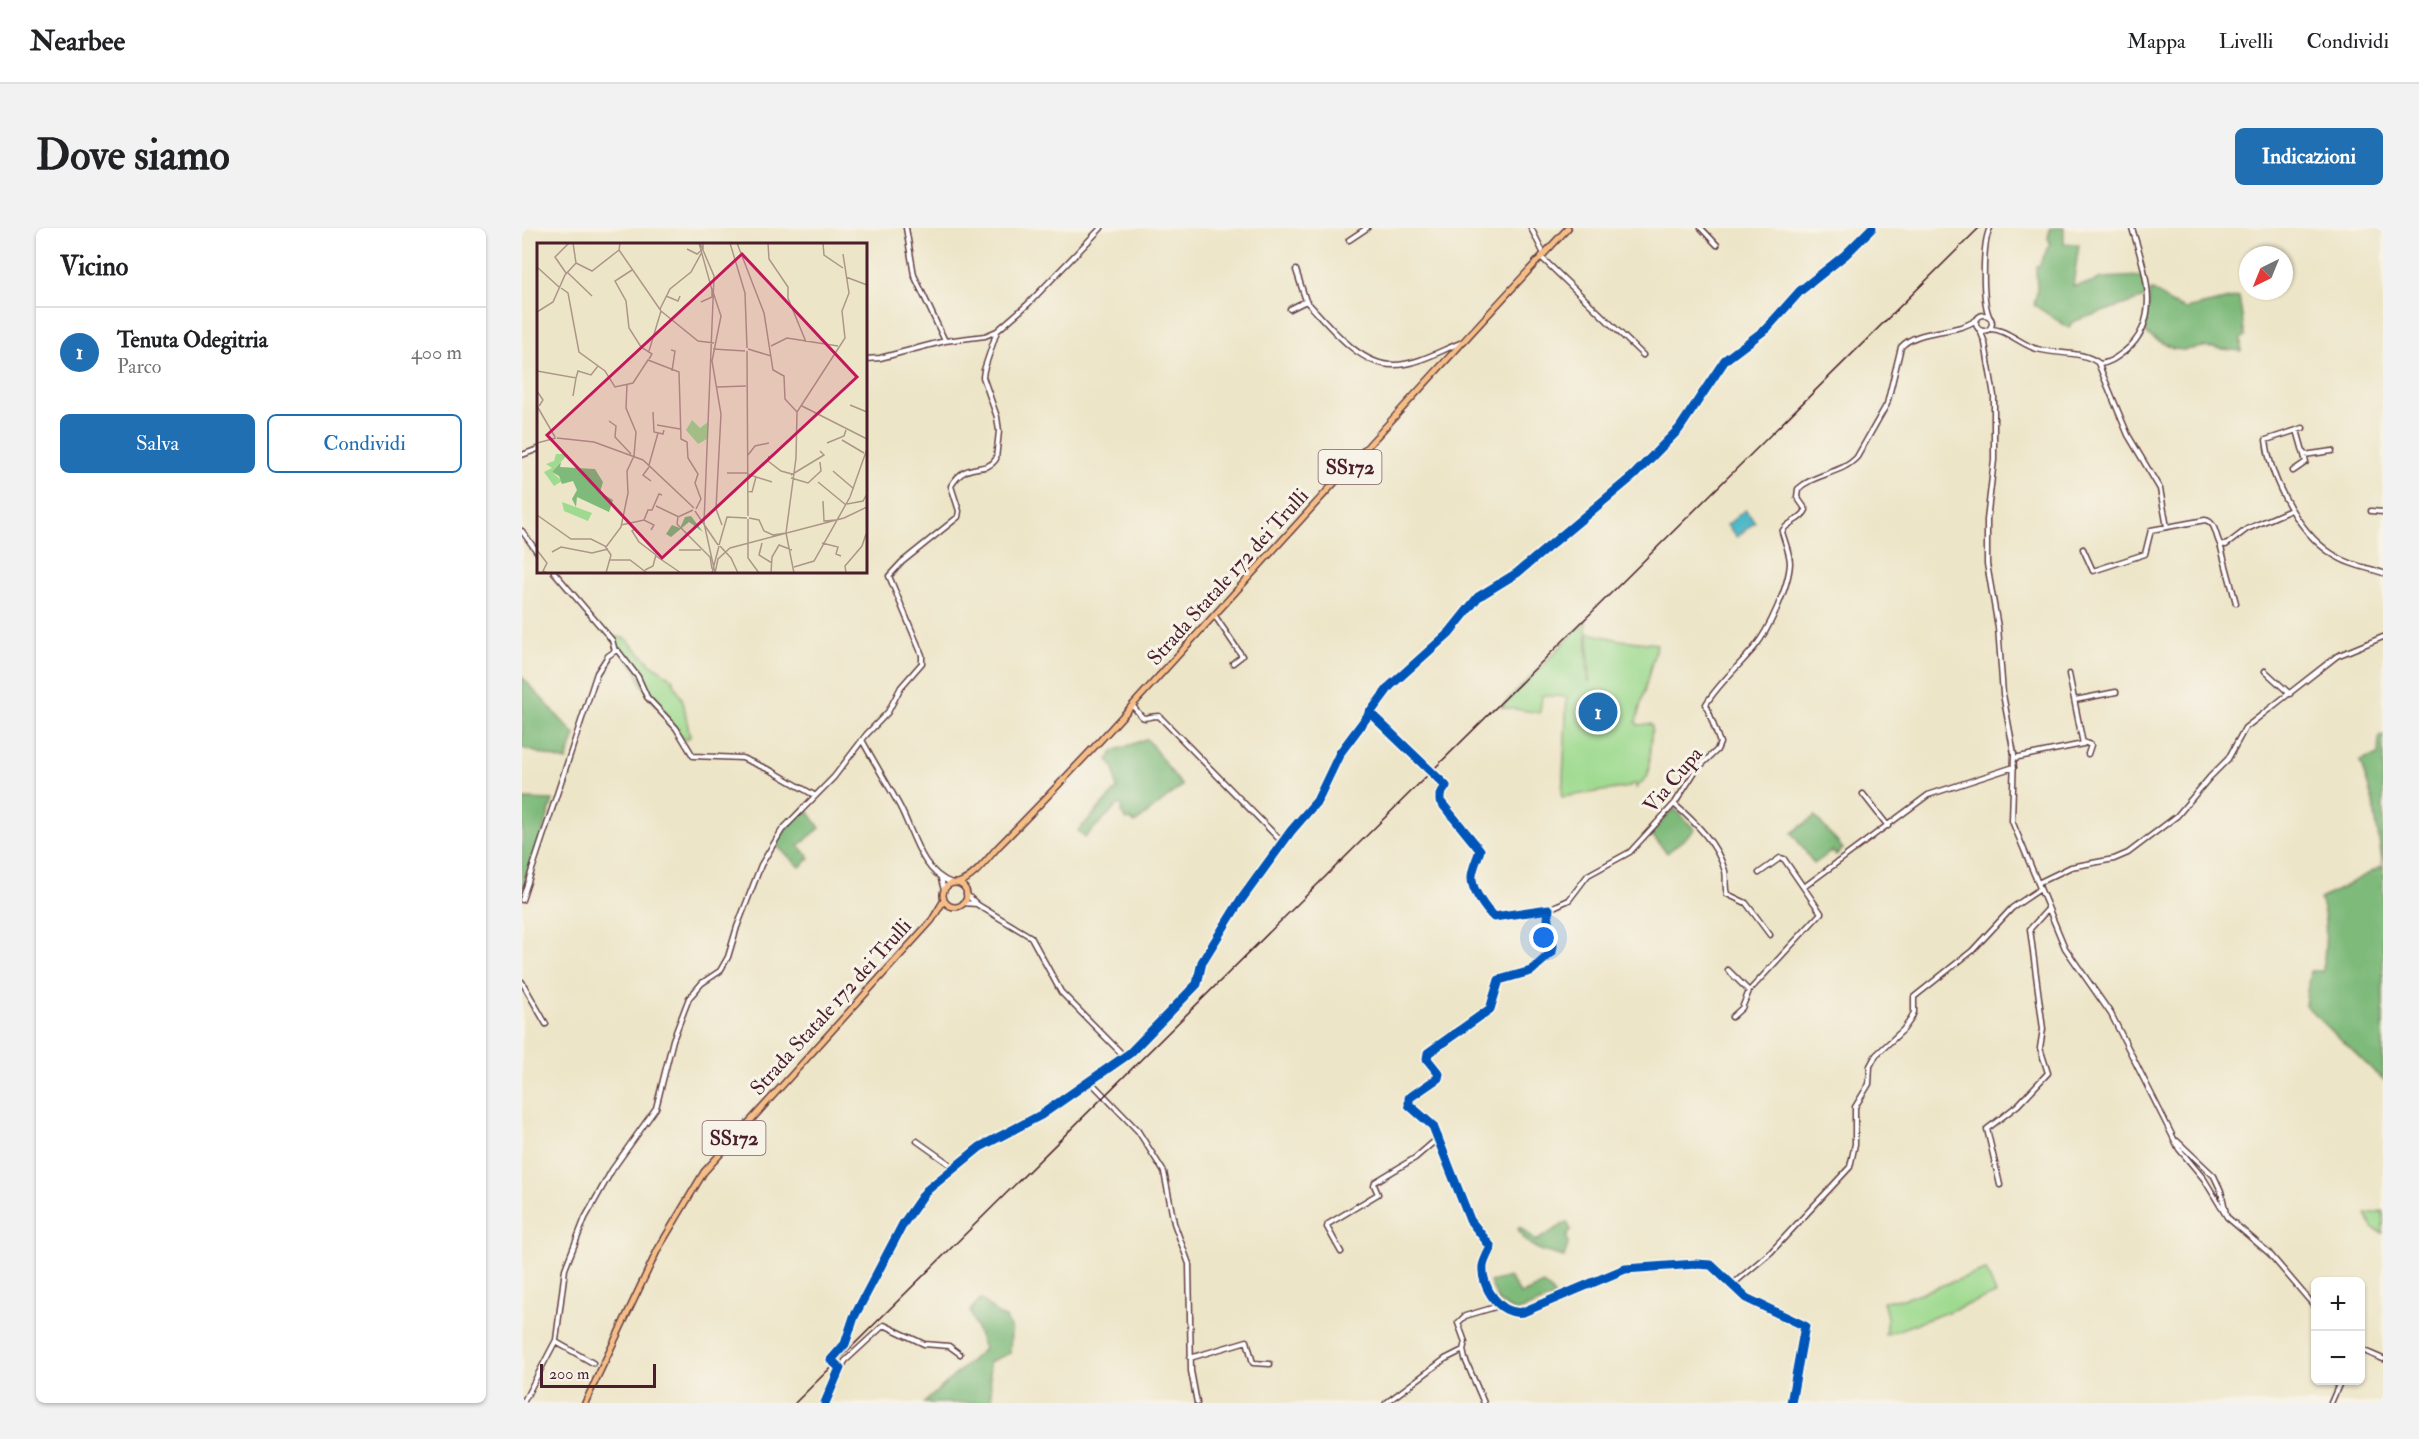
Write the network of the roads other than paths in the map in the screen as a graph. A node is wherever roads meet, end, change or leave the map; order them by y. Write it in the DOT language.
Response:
graph roads {
  1 [pos="906,228"];
  2 [pos="1101,228"];
  3 [pos="1367,228"];
  4 [pos="1531,228"];
  5 [pos="1568,228"];
  6 [pos="1701,228"];
  7 [pos="1872,228"];
  8 [pos="1990,228"];
  9 [pos="2132,228"];
  10 [pos="1349,240"];
  11 [pos="1717,245"];
  12 [pos="1542,255"];
  13 [pos="1296,270"];
  14 [pos="1306,301"];
  15 [pos="1985,305"];
  16 [pos="1290,309"];
  17 [pos="1980,316"];
  18 [pos="1989,316"];
  19 [pos="1976,320"];
  20 [pos="1992,322"];
  21 [pos="1967,327"];
  22 [pos="1979,329"];
  23 [pos="1989,329"];
  24 [pos="1999,330"];
  25 [pos="997,331"];
  26 [pos="945,341"];
  27 [pos="1460,343"];
  28 [pos="1985,343"];
  29 [pos="1643,355"];
  30 [pos="867,359"];
  31 [pos="2098,362"];
  32 [pos="2303,428"];
  33 [pos="2297,430"];
  34 [pos="537,449"];
  35 [pos="2332,451"];
  36 [pos="522,455"];
  37 [pos="2304,455"];
  38 [pos="2293,471"];
  39 [pos="2291,510"];
  40 [pos="2371,511"];
  41 [pos="2383,512"];
  42 [pos="2167,527"];
  43 [pos="522,531"];
  44 [pos="2220,544"];
  45 [pos="2083,549"];
  46 [pos="537,552"];
  47 [pos="555,573"];
  48 [pos="2383,573"];
  49 [pos="2236,603"];
  50 [pos="1215,616"];
  51 [pos="2383,637"];
  52 [pos="615,651"];
  53 [pos="1233,663"];
  54 [pos="2265,671"];
  55 [pos="2069,674"];
  56 [pos="2116,692"];
  57 [pos="2290,694"];
  58 [pos="2075,700"];
  59 [pos="1132,705"];
  60 [pos="862,740"];
  61 [pos="2084,742"];
  62 [pos="2088,754"];
  63 [pos="2014,758"];
  64 [pos="2014,766"];
  65 [pos="1863,794"];
  66 [pos="814,795"];
  67 [pos="1674,804"];
  68 [pos="1888,826"];
  69 [pos="1282,842"];
  70 [pos="981,865"];
  71 [pos="937,873"];
  72 [pos="1759,873"];
  73 [pos="955,883"];
  74 [pos="2038,883"];
  75 [pos="1804,887"];
  76 [pos="2040,889"];
  77 [pos="944,890"];
  78 [pos="966,892"];
  79 [pos="522,900"];
  80 [pos="944,900"];
  81 [pos="963,903"];
  82 [pos="978,904"];
  83 [pos="950,906"];
  84 [pos="2048,909"];
  85 [pos="939,912"];
  86 [pos="1770,935"];
  87 [pos="1728,970"];
  88 [pos="522,982"];
  89 [pos="1749,991"];
  90 [pos="1732,1017"];
  91 [pos="546,1024"];
  92 [pos="1124,1056"];
  93 [pos="1089,1080"];
  94 [pos="2172,1136"];
  95 [pos="1437,1139"];
  96 [pos="917,1141"];
  97 [pos="955,1168"];
  98 [pos="2000,1185"];
  99 [pos="2229,1220"];
  100 [pos="1341,1252"];
  101 [pos="1733,1284"];
  102 [pos="2311,1302"];
  103 [pos="1499,1306"];
  104 [pos="556,1342"];
  105 [pos="1463,1350"];
  106 [pos="2365,1352"];
  107 [pos="960,1354"];
  108 [pos="1190,1359"];
  109 [pos="2383,1359"];
  110 [pos="593,1363"];
  111 [pos="1270,1364"];
  112 [pos="840,1368"];
  113 [pos="2340,1385"];
  114 [pos="523,1403"];
  115 [pos="585,1403"];
  116 [pos="825,1403"];
  117 [pos="1197,1403"];
  118 [pos="1386,1403"];
  119 [pos="1484,1403"];
  120 [pos="1791,1403"];
  121 [pos="2331,1403"];
  1 -- 26 [label="street"];
  2 -- 25 [label="street"];
  3 -- 10 [label="street"];
  4 -- 12 [label="street"];
  5 -- 12 [label="main road, Strada Statale 172 dei Trulli / SS172"];
  6 -- 11 [label="street"];
  7 -- 69 [label="street"];
  8 -- 15 [label="street"];
  9 -- 31 [label="street"];
  12 -- 27 [label="main road, Strada Statale 172 dei Trulli / SS172"];
  12 -- 29 [label="street"];
  13 -- 14 [label="street"];
  14 -- 16 [label="street"];
  14 -- 27 [label="street"];
  15 -- 17 [label="street"];
  15 -- 18 [label="street"];
  17 -- 18 [label="street"];
  17 -- 19 [label="street"];
  18 -- 20 [label="street"];
  19 -- 21 [label="street"];
  19 -- 22 [label="street"];
  20 -- 23 [label="street"];
  20 -- 24 [label="street"];
  21 -- 22 [label="street"];
  21 -- 67 [label="street, Via Cupa"];
  22 -- 23 [label="street"];
  22 -- 28 [label="street"];
  23 -- 24 [label="street"];
  23 -- 28 [label="street"];
  24 -- 31 [label="street"];
  25 -- 26 [label="street"];
  25 -- 60 [label="street"];
  26 -- 30 [label="street"];
  27 -- 50 [label="main road, Strada Statale 172 dei Trulli / SS172"];
  28 -- 63 [label="street"];
  31 -- 42 [label="street"];
  32 -- 33 [label="street"];
  33 -- 37 [label="street"];
  33 -- 39 [label="street"];
  34 -- 36 [label="street"];
  35 -- 37 [label="street"];
  37 -- 38 [label="street"];
  39 -- 44 [label="street"];
  39 -- 48 [label="street"];
  40 -- 41 [label="street"];
  42 -- 44 [label="street"];
  42 -- 45 [label="street"];
  43 -- 46 [label="street"];
  44 -- 49 [label="street"];
  47 -- 52 [label="street"];
  50 -- 53 [label="street"];
  50 -- 59 [label="main road, Strada Statale 172 dei Trulli / SS172"];
  51 -- 57 [label="street"];
  52 -- 66 [label="street"];
  52 -- 79 [label="street"];
  54 -- 57 [label="street"];
  55 -- 58 [label="street"];
  56 -- 58 [label="street"];
  57 -- 74 [label="street"];
  58 -- 61 [label="street"];
  59 -- 69 [label="street"];
  59 -- 70 [label="main road, Strada Statale 172 dei Trulli / SS172"];
  60 -- 66 [label="street"];
  60 -- 71 [label="street"];
  61 -- 62 [label="street"];
  61 -- 63 [label="street"];
  63 -- 64 [label="street"];
  64 -- 68 [label="street"];
  64 -- 74 [label="street"];
  65 -- 68 [label="street"];
  66 -- 104 [label="street"];
  67 -- 86 [label="street"];
  67 -- 95 [label="street, Via Cupa"];
  68 -- 75 [label="street"];
  69 -- 92 [label="street"];
  70 -- 73 [label="main road, Strada Statale 172 dei Trulli / SS172"];
  70 -- 78 [label="main road, Strada Statale 172 dei Trulli"];
  71 -- 73 [label="street"];
  71 -- 77 [label="street"];
  72 -- 75 [label="street"];
  73 -- 77 [label="main road, Strada Statale 172 dei Trulli"];
  73 -- 78 [label="main road"];
  74 -- 76 [label="street"];
  75 -- 89 [label="street"];
  76 -- 84 [label="street"];
  76 -- 101 [label="street"];
  77 -- 80 [label="main road, Strada Statale 172 dei Trulli"];
  78 -- 81 [label="main road, Strada Statale 172 dei Trulli"];
  78 -- 82 [label="street"];
  80 -- 83 [label="main road"];
  80 -- 85 [label="main road, Strada Statale 172 dei Trulli"];
  81 -- 82 [label="street"];
  81 -- 83 [label="main road, Strada Statale 172 dei Trulli"];
  82 -- 92 [label="street"];
  83 -- 85 [label="main road, Strada Statale 172 dei Trulli"];
  84 -- 94 [label="street"];
  84 -- 98 [label="street"];
  85 -- 115 [label="main road, Strada Statale 172 dei Trulli / SS172"];
  87 -- 89 [label="street"];
  88 -- 91 [label="street"];
  89 -- 90 [label="street"];
  92 -- 93 [label="street"];
  93 -- 97 [label="street"];
  93 -- 108 [label="street"];
  94 -- 99 [label="street"];
  94 -- 99 [label="street"];
  95 -- 100 [label="street"];
  95 -- 103 [label="street"];
  96 -- 97 [label="street"];
  97 -- 112 [label="street, bridge"];
  99 -- 102 [label="street"];
  101 -- 103 [label="street"];
  101 -- 120 [label="street"];
  103 -- 105 [label="street"];
  104 -- 110 [label="street"];
  104 -- 114 [label="street"];
  105 -- 118 [label="street"];
  105 -- 119 [label="street"];
  106 -- 109 [label="street"];
  107 -- 112 [label="street"];
  108 -- 111 [label="street"];
  108 -- 117 [label="street"];
  112 -- 116 [label="street"];
  113 -- 121 [label="street"];
}
